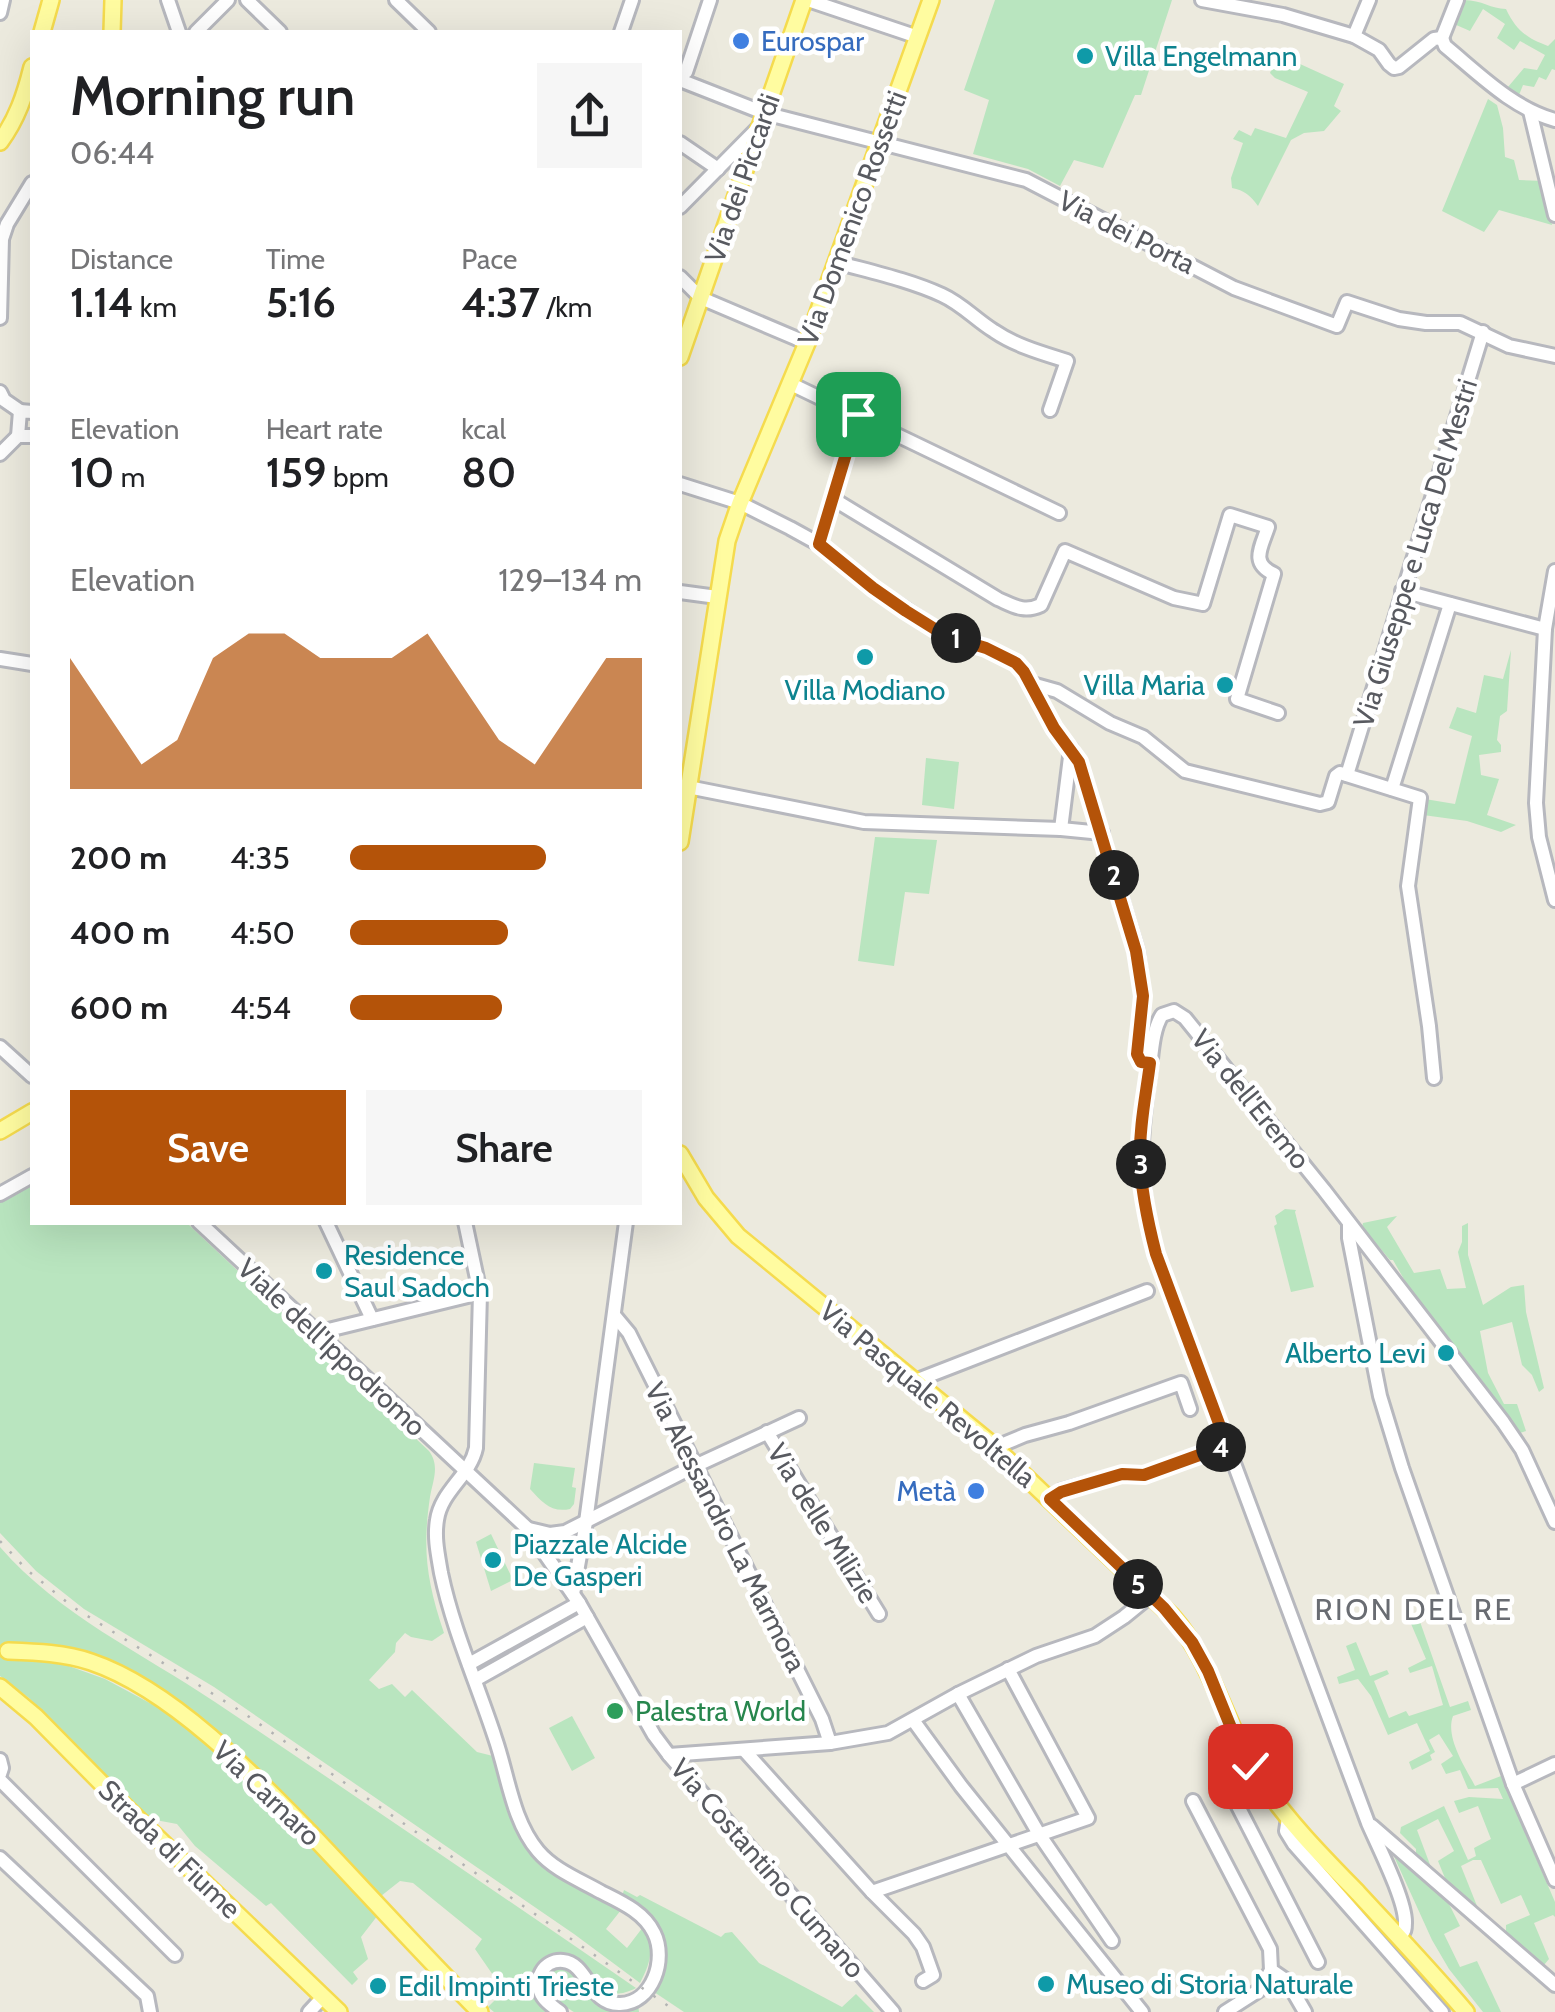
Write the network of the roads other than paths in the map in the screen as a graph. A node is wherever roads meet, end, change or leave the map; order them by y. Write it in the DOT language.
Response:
graph roads {
  1 [pos="4,0"];
  2 [pos="51,0"];
  3 [pos="113,0"];
  4 [pos="168,0"];
  5 [pos="228,0"];
  6 [pos="247,0"];
  7 [pos="396,0"];
  8 [pos="632,0"];
  9 [pos="710,0"];
  10 [pos="806,0"];
  11 [pos="931,0"];
  12 [pos="1202,0"];
  13 [pos="1369,0"];
  14 [pos="1457,0"];
  15 [pos="0,13"];
  16 [pos="43,30"];
  17 [pos="112,30"];
  18 [pos="178,30"];
  19 [pos="198,30"];
  20 [pos="278,30"];
  21 [pos="422,30"];
  22 [pos="622,30"];
  23 [pos="918,36"];
  24 [pos="1354,36"];
  25 [pos="1442,38"];
  26 [pos="30,74"];
  27 [pos="686,76"];
  28 [pos="1530,110"];
  29 [pos="1555,120"];
  30 [pos="761,121"];
  31 [pos="0,142"];
  32 [pos="878,142"];
  33 [pos="682,144"];
  34 [pos="718,169"];
  35 [pos="30,186"];
  36 [pos="682,206"];
  37 [pos="1555,216"];
  38 [pos="2,239"];
  39 [pos="836,262"];
  40 [pos="682,279"];
  41 [pos="701,298"];
  42 [pos="0,318"];
  43 [pos="1484,332"];
  44 [pos="807,343"];
  45 [pos="682,351"];
  46 [pos="1555,356"];
  47 [pos="791,384"];
  48 [pos="0,392"];
  49 [pos="1050,410"];
  50 [pos="26,411"];
  51 [pos="858,414"];
  52 [pos="18,436"];
  53 [pos="30,436"];
  54 [pos="0,454"];
  55 [pos="682,485"];
  56 [pos="833,499"];
  57 [pos="740,503"];
  58 [pos="1059,514"];
  59 [pos="819,544"];
  60 [pos="1555,571"];
  61 [pos="1402,591"];
  62 [pos="682,592"];
  63 [pos="717,596"];
  64 [pos="1450,604"];
  65 [pos="1545,629"];
  66 [pos="0,659"];
  67 [pos="30,664"];
  68 [pos="1032,684"];
  69 [pos="1278,713"];
  70 [pos="1071,749"];
  71 [pos="686,765"];
  72 [pos="1346,775"];
  73 [pos="688,788"];
  74 [pos="1392,789"];
  75 [pos="682,828"];
  76 [pos="1062,829"];
  77 [pos="1102,833"];
  78 [pos="1555,900"];
  79 [pos="0,1047"];
  80 [pos="1150,1063"];
  81 [pos="30,1074"];
  82 [pos="1434,1078"];
  83 [pos="30,1114"];
  84 [pos="6,1127"];
  85 [pos="682,1157"];
  86 [pos="30,1177"];
  87 [pos="0,1194"];
  88 [pos="1349,1221"];
  89 [pos="201,1225"];
  90 [pos="327,1225"];
  91 [pos="466,1225"];
  92 [pos="626,1225"];
  93 [pos="1146,1291"];
  94 [pos="480,1292"];
  95 [pos="614,1316"];
  96 [pos="372,1319"];
  97 [pos="316,1333"];
  98 [pos="915,1381"];
  99 [pos="1190,1409"];
  100 [pos="799,1418"];
  101 [pos="767,1432"];
  102 [pos="1227,1445"];
  103 [pos="996,1447"];
  104 [pos="694,1466"];
  105 [pos="466,1471"];
  106 [pos="1050,1499"];
  107 [pos="586,1522"];
  108 [pos="1555,1522"];
  109 [pos="527,1528"];
  110 [pos="1150,1595"];
  111 [pos="576,1599"];
  112 [pos="879,1614"];
  113 [pos="587,1617"];
  114 [pos="8,1650"];
  115 [pos="469,1664"];
  116 [pos="1008,1669"];
  117 [pos="475,1680"];
  118 [pos="0,1688"];
  119 [pos="958,1694"];
  120 [pos="913,1720"];
  121 [pos="830,1743"];
  122 [pos="744,1750"];
  123 [pos="669,1755"];
  124 [pos="0,1760"];
  125 [pos="1555,1764"];
  126 [pos="1250,1766"];
  127 [pos="0,1777"];
  128 [pos="1514,1784"];
  129 [pos="1193,1801"];
  130 [pos="1288,1818"];
  131 [pos="1368,1824"];
  132 [pos="1039,1834"];
  133 [pos="1009,1845"];
  134 [pos="0,1858"];
  135 [pos="1555,1880"];
  136 [pos="872,1892"];
  137 [pos="1399,1938"];
  138 [pos="1112,1941"];
  139 [pos="175,1955"];
  140 [pos="1318,1962"];
  141 [pos="1271,1970"];
  142 [pos="923,1981"];
  143 [pos="1555,1985"];
  144 [pos="323,1997"];
  145 [pos="1438,2009"];
  146 [pos="150,2012"];
  147 [pos="309,2012"];
  148 [pos="338,2012"];
  149 [pos="480,2012"];
  150 [pos="560,2012"];
  151 [pos="892,2012"];
  152 [pos="1142,2012"];
  153 [pos="1225,2012"];
  154 [pos="1305,2012"];
  155 [pos="1466,2012"];
  1 -- 15 [label="street"];
  2 -- 16 [label="main road"];
  3 -- 17 [label="main road"];
  4 -- 18 [label="street"];
  5 -- 19 [label="street"];
  6 -- 20 [label="street"];
  7 -- 21 [label="street"];
  8 -- 22 [label="street"];
  9 -- 27 [label="street"];
  10 -- 23 [label="street"];
  10 -- 30 [label="main road, Via dei Piccardi"];
  11 -- 23 [label="main road, Via Domenico Rossetti"];
  12 -- 24 [label="street"];
  13 -- 24 [label="street"];
  14 -- 25 [label="street"];
  23 -- 32 [label="main road, Via Domenico Rossetti"];
  24 -- 25 [label="street"];
  25 -- 28 [label="street"];
  26 -- 31 [label="main road"];
  27 -- 30 [label="street, Via dei Porta"];
  28 -- 29 [label="street"];
  28 -- 37 [label="street"];
  30 -- 32 [label="street, Via dei Porta"];
  30 -- 34 [label="street"];
  30 -- 41 [label="main road, Via dei Piccardi"];
  32 -- 39 [label="main road, Via Domenico Rossetti"];
  32 -- 43 [label="street, Via dei Porta"];
  33 -- 34 [label="street"];
  34 -- 36 [label="street"];
  35 -- 38 [label="street"];
  38 -- 42 [label="street"];
  39 -- 44 [label="main road, Via Domenico Rossetti"];
  39 -- 49 [label="street"];
  40 -- 41 [label="street"];
  41 -- 44 [label="street"];
  41 -- 45 [label="main road, Via dei Piccardi"];
  43 -- 46 [label="street, Via dei Porta"];
  43 -- 61 [label="street, Via Giuseppe e Luca Del Mestri"];
  44 -- 47 [label="main road, Via Domenico Rossetti"];
  47 -- 51 [label="street"];
  47 -- 57 [label="main road, Via Domenico Rossetti"];
  48 -- 50 [label="street"];
  50 -- 52 [label="street"];
  51 -- 56 [label="street"];
  51 -- 58 [label="street"];
  52 -- 53 [label="street"];
  52 -- 54 [label="street"];
  55 -- 57 [label="street, Via dell'Eremo"];
  56 -- 59 [label="street"];
  56 -- 69 [label="street"];
  57 -- 59 [label="street, Via dell'Eremo"];
  57 -- 63 [label="main road, Via Domenico Rossetti"];
  59 -- 68 [label="street, Via dell'Eremo"];
  60 -- 65 [label="street"];
  61 -- 64 [label="street"];
  61 -- 72 [label="street, Via Giuseppe e Luca Del Mestri"];
  62 -- 63 [label="street"];
  63 -- 71 [label="main road, Via Domenico Rossetti"];
  64 -- 65 [label="street"];
  64 -- 74 [label="street"];
  65 -- 78 [label="street"];
  66 -- 67 [label="street"];
  68 -- 70 [label="street, Via dell'Eremo"];
  68 -- 72 [label="street"];
  70 -- 76 [label="street"];
  70 -- 77 [label="street, Via dell'Eremo"];
  71 -- 73 [label="main road, Via Domenico Rossetti"];
  72 -- 74 [label="street"];
  73 -- 75 [label="main road, Via Domenico Rossetti"];
  73 -- 76 [label="street"];
  74 -- 82 [label="street"];
  76 -- 77 [label="street"];
  77 -- 80 [label="street, Via dell'Eremo"];
  79 -- 81 [label="street"];
  80 -- 88 [label="street, Via dell'Eremo"];
  80 -- 102 [label="street"];
  83 -- 84 [label="main road"];
  85 -- 98 [label="main road, Via Pasquale Revoltella"];
  86 -- 87 [label="street"];
  88 -- 108 [label="street, Via dell'Eremo"];
  88 -- 128 [label="street"];
  89 -- 97 [label="street, Viale dell'Ippodromo"];
  90 -- 96 [label="street"];
  91 -- 94 [label="street"];
  92 -- 95 [label="street"];
  93 -- 98 [label="street"];
  94 -- 96 [label="street"];
  94 -- 105 [label="street"];
  95 -- 104 [label="street, Via Alessandro La Marmora"];
  95 -- 107 [label="street"];
  96 -- 97 [label="street"];
  97 -- 105 [label="street, Viale dell'Ippodromo"];
  98 -- 103 [label="main road, Via Pasquale Revoltella"];
  99 -- 103 [label="street"];
  100 -- 101 [label="street, Via delle Milizie"];
  101 -- 104 [label="street, Via delle Milizie"];
  101 -- 112 [label="street, Via delle Milizie"];
  102 -- 106 [label="street"];
  102 -- 131 [label="street"];
  103 -- 106 [label="main road, Via Pasquale Revoltella"];
  104 -- 107 [label="street, Via delle Milizie"];
  104 -- 121 [label="street, Via Alessandro La Marmora"];
  105 -- 109 [label="street"];
  105 -- 115 [label="street"];
  106 -- 110 [label="main road, Via Pasquale Revoltella"];
  107 -- 109 [label="street"];
  107 -- 111 [label="street"];
  109 -- 111 [label="street"];
  110 -- 116 [label="street"];
  110 -- 126 [label="main road, Via Pasquale Revoltella"];
  111 -- 113 [label="street"];
  111 -- 115 [label="street"];
  113 -- 117 [label="street"];
  113 -- 123 [label="street, Via Costantino Cumano"];
  114 -- 149 [label="main road, Via Carnaro"];
  115 -- 117 [label="street"];
  116 -- 119 [label="street"];
  116 -- 132 [label="street"];
  117 -- 150 [label="street"];
  118 -- 144 [label="main road, Strada di Fiume"];
  119 -- 120 [label="street"];
  119 -- 132 [label="street"];
  120 -- 121 [label="street"];
  120 -- 133 [label="street"];
  121 -- 122 [label="street"];
  122 -- 123 [label="street"];
  122 -- 136 [label="street"];
  123 -- 151 [label="street, Via Costantino Cumano"];
  124 -- 127 [label="street"];
  125 -- 128 [label="street"];
  126 -- 130 [label="main road, Via Pasquale Revoltella"];
  126 -- 140 [label="street"];
  127 -- 139 [label="street"];
  128 -- 135 [label="street"];
  129 -- 141 [label="street"];
  130 -- 137 [label="main road, Via Pasquale Revoltella"];
  130 -- 145 [label="street"];
  131 -- 137 [label="street"];
  131 -- 143 [label="street"];
  132 -- 133 [label="street"];
  132 -- 138 [label="street"];
  133 -- 136 [label="street"];
  133 -- 152 [label="street"];
  134 -- 146 [label="street"];
  136 -- 142 [label="street"];
  137 -- 155 [label="main road, Via Pasquale Revoltella"];
  141 -- 153 [label="street"];
  141 -- 154 [label="street"];
  144 -- 147 [label="street"];
  144 -- 148 [label="main road, Strada di Fiume"];
}
